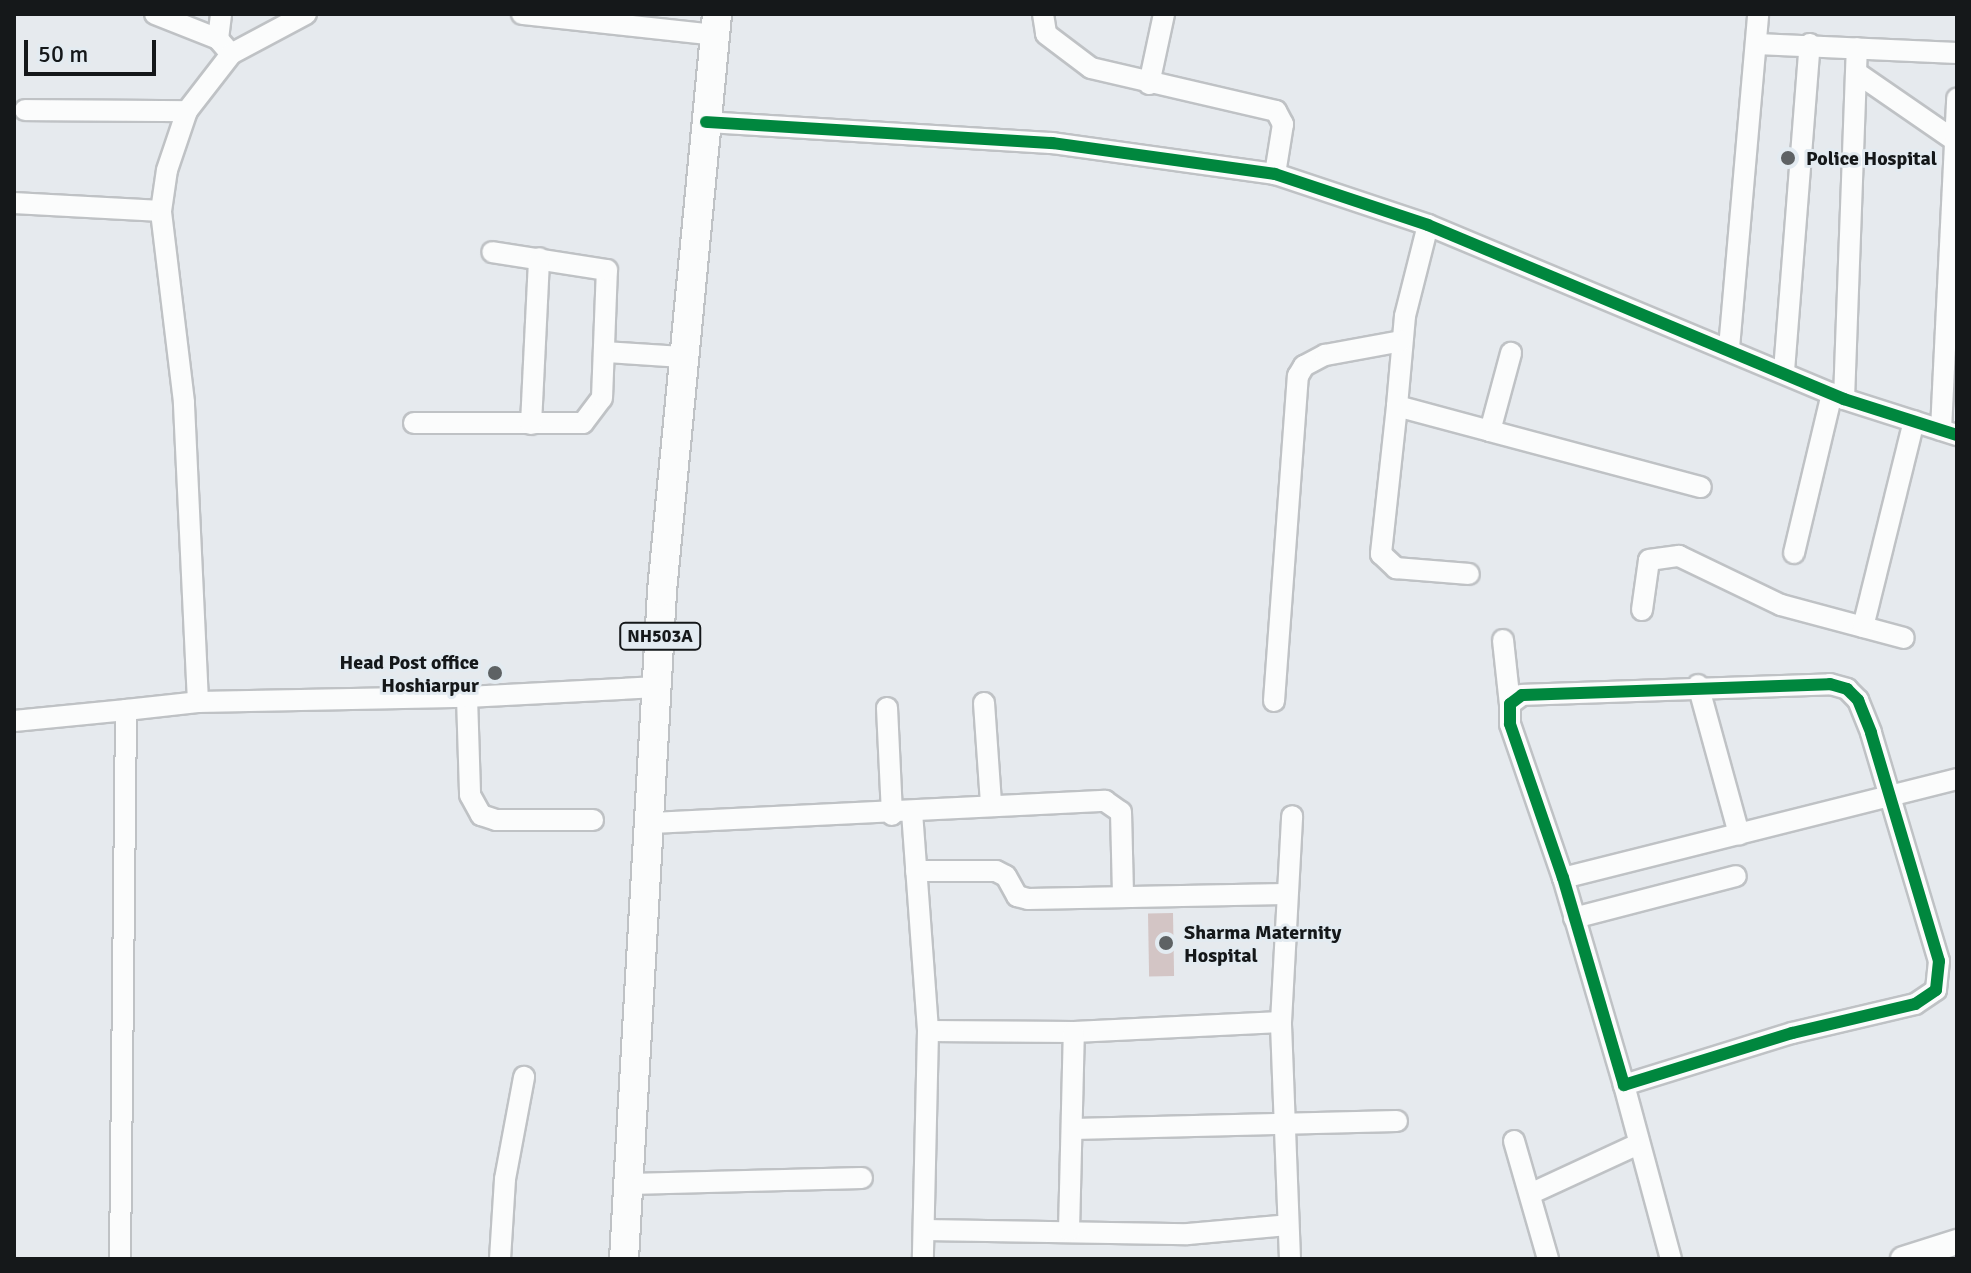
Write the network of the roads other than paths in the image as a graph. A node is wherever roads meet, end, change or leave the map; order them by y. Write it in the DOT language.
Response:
graph roads {
  1 [pos="155,14"];
  2 [pos="221,14"];
  3 [pos="306,14"];
  4 [pos="522,14"];
  5 [pos="1043,14"];
  6 [pos="1164,14"];
  7 [pos="1758,14"];
  8 [pos="545,15"];
  9 [pos="716,24"];
  10 [pos="1757,44"];
  11 [pos="1810,44"];
  12 [pos="224,46"];
  13 [pos="1857,48"];
  14 [pos="1957,53"];
  15 [pos="1857,73"];
  16 [pos="1149,84"];
  17 [pos="1957,98"];
  18 [pos="25,110"];
  19 [pos="187,111"];
  20 [pos="706,122"];
  21 [pos="1954,140"];
  22 [pos="1275,174"];
  23 [pos="14,203"];
  24 [pos="161,211"];
  25 [pos="1428,225"];
  26 [pos="492,252"];
  27 [pos="539,258"];
  28 [pos="1401,341"];
  29 [pos="1729,348"];
  30 [pos="606,352"];
  31 [pos="1511,353"];
  32 [pos="684,357"];
  33 [pos="1784,371"];
  34 [pos="1838,396"];
  35 [pos="1397,406"];
  36 [pos="1914,421"];
  37 [pos="414,423"];
  38 [pos="531,424"];
  39 [pos="1490,431"];
  40 [pos="1949,433"];
  41 [pos="1701,487"];
  42 [pos="1794,553"];
  43 [pos="1469,574"];
  44 [pos="1642,610"];
  45 [pos="1863,627"];
  46 [pos="1904,638"];
  47 [pos="1503,640"];
  48 [pos="1698,685"];
  49 [pos="657,687"];
  50 [pos="467,697"];
  51 [pos="1274,701"];
  52 [pos="198,702"];
  53 [pos="984,703"];
  54 [pos="1510,704"];
  55 [pos="887,708"];
  56 [pos="126,710"];
  57 [pos="14,721"];
  58 [pos="1957,779"];
  59 [pos="1891,794"];
  60 [pos="991,804"];
  61 [pos="902,814"];
  62 [pos="1292,816"];
  63 [pos="593,820"];
  64 [pos="652,823"];
  65 [pos="1739,834"];
  66 [pos="916,871"];
  67 [pos="1736,876"];
  68 [pos="1563,878"];
  69 [pos="1285,894"];
  70 [pos="1123,896"];
  71 [pos="1574,918"];
  72 [pos="1281,1022"];
  73 [pos="928,1031"];
  74 [pos="1074,1032"];
  75 [pos="524,1077"];
  76 [pos="1624,1085"];
  77 [pos="1397,1121"];
  78 [pos="1282,1123"];
  79 [pos="1073,1129"];
  80 [pos="1514,1141"];
  81 [pos="1638,1144"];
  82 [pos="862,1178"];
  83 [pos="630,1184"];
  84 [pos="1530,1194"];
  85 [pos="1288,1225"];
  86 [pos="925,1230"];
  87 [pos="1069,1231"];
  88 [pos="1957,1242"];
  89 [pos="120,1259"];
  90 [pos="500,1259"];
  91 [pos="624,1259"];
  92 [pos="923,1259"];
  93 [pos="1290,1259"];
  94 [pos="1548,1259"];
  95 [pos="1671,1259"];
  96 [pos="1903,1259"];
  1 -- 12 [label="street"];
  2 -- 12 [label="street"];
  3 -- 12 [label="street"];
  4 -- 8 [label="street"];
  5 -- 16 [label="street"];
  6 -- 16 [label="street"];
  7 -- 10 [label="street"];
  8 -- 9 [label="street"];
  9 -- 20 [label="highway, NH503A"];
  10 -- 11 [label="street"];
  10 -- 29 [label="street"];
  11 -- 13 [label="street"];
  11 -- 33 [label="street"];
  12 -- 19 [label="street"];
  13 -- 14 [label="street"];
  13 -- 15 [label="street"];
  15 -- 21 [label="street"];
  15 -- 34 [label="street"];
  16 -- 22 [label="street"];
  17 -- 21 [label="street"];
  18 -- 19 [label="street"];
  19 -- 24 [label="street"];
  20 -- 22 [label="street"];
  20 -- 32 [label="highway, NH503A"];
  21 -- 40 [label="street"];
  22 -- 25 [label="street"];
  23 -- 24 [label="street"];
  24 -- 52 [label="street"];
  25 -- 28 [label="street"];
  25 -- 29 [label="street"];
  26 -- 27 [label="street"];
  27 -- 30 [label="street"];
  27 -- 38 [label="street"];
  28 -- 35 [label="street"];
  28 -- 51 [label="street"];
  29 -- 33 [label="street"];
  30 -- 32 [label="street"];
  30 -- 38 [label="street"];
  31 -- 39 [label="street"];
  32 -- 49 [label="highway, NH503A"];
  33 -- 34 [label="street"];
  34 -- 36 [label="street"];
  34 -- 42 [label="street"];
  35 -- 39 [label="street"];
  35 -- 43 [label="street"];
  36 -- 40 [label="street"];
  36 -- 45 [label="street"];
  37 -- 38 [label="street"];
  39 -- 41 [label="street"];
  44 -- 45 [label="street"];
  45 -- 46 [label="street"];
  47 -- 54 [label="street"];
  48 -- 54 [label="street"];
  48 -- 59 [label="street"];
  48 -- 65 [label="street"];
  49 -- 50 [label="street"];
  49 -- 64 [label="highway, NH503A"];
  50 -- 52 [label="street"];
  50 -- 63 [label="street"];
  52 -- 56 [label="street"];
  53 -- 60 [label="street"];
  54 -- 68 [label="street"];
  55 -- 61 [label="street"];
  56 -- 57 [label="street"];
  56 -- 89 [label="street"];
  58 -- 59 [label="street"];
  59 -- 65 [label="street"];
  59 -- 76 [label="street"];
  60 -- 61 [label="street"];
  60 -- 70 [label="street"];
  61 -- 64 [label="street"];
  61 -- 66 [label="street"];
  62 -- 69 [label="street"];
  64 -- 83 [label="highway, NH503A"];
  65 -- 68 [label="street"];
  66 -- 70 [label="street"];
  66 -- 73 [label="street"];
  67 -- 71 [label="street"];
  68 -- 71 [label="street"];
  69 -- 70 [label="street"];
  69 -- 72 [label="street"];
  71 -- 76 [label="street"];
  72 -- 74 [label="street"];
  72 -- 78 [label="street"];
  73 -- 74 [label="street"];
  73 -- 86 [label="street"];
  74 -- 79 [label="street"];
  75 -- 90 [label="street"];
  76 -- 81 [label="street"];
  77 -- 78 [label="street"];
  78 -- 79 [label="street"];
  78 -- 85 [label="street"];
  79 -- 87 [label="street"];
  80 -- 84 [label="street"];
  81 -- 84 [label="street"];
  81 -- 95 [label="street"];
  82 -- 83 [label="street"];
  83 -- 91 [label="highway, NH503A"];
  84 -- 94 [label="street"];
  85 -- 87 [label="street"];
  85 -- 93 [label="street"];
  86 -- 87 [label="street"];
  86 -- 92 [label="street"];
  88 -- 96 [label="main road"];
}
